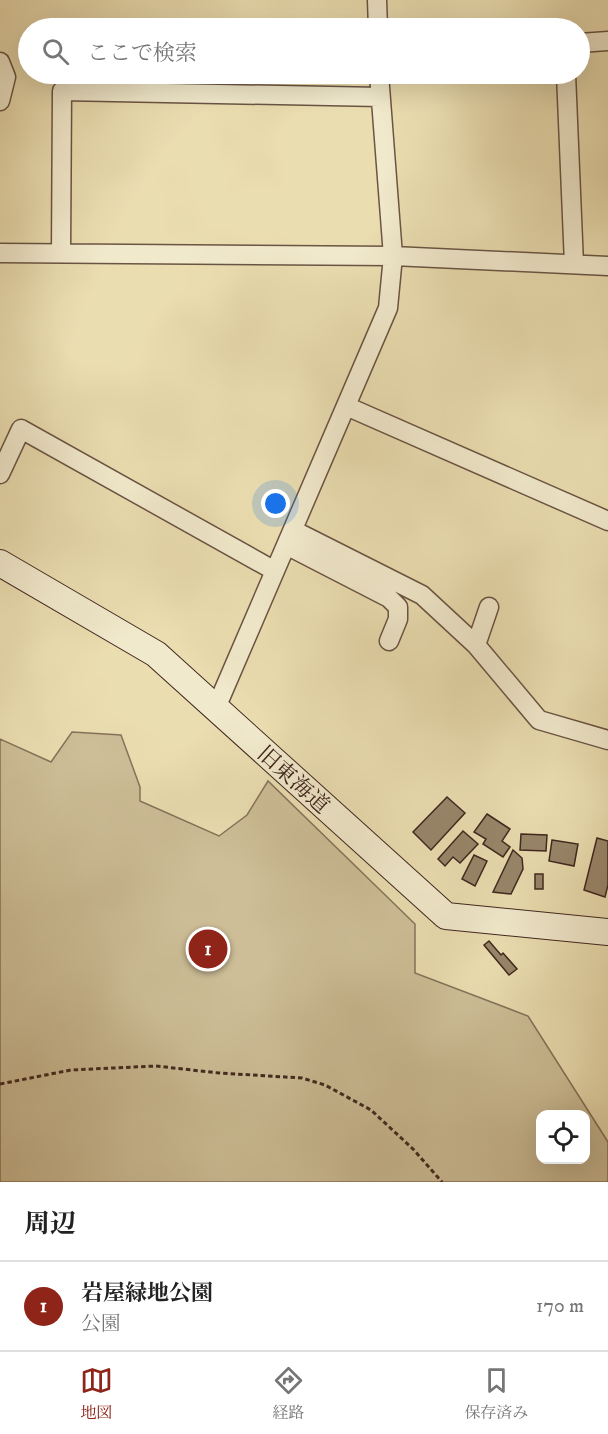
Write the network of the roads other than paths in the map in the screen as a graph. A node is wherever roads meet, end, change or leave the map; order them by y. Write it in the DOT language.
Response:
graph roads {
  1 [pos="377,0"];
  2 [pos="378,18"];
  3 [pos="608,41"];
  4 [pos="590,42"];
  5 [pos="0,62"];
  6 [pos="379,84"];
  7 [pos="566,84"];
  8 [pos="380,97"];
  9 [pos="0,101"];
  10 [pos="0,253"];
  11 [pos="61,254"];
  12 [pos="393,256"];
  13 [pos="574,264"];
  14 [pos="608,266"];
  15 [pos="346,406"];
  16 [pos="0,474"];
  17 [pos="608,521"];
  18 [pos="289,538"];
  19 [pos="0,563"];
  20 [pos="275,571"];
  21 [pos="489,607"];
  22 [pos="389,641"];
  23 [pos="476,645"];
  24 [pos="216,708"];
  25 [pos="608,740"];
  26 [pos="608,932"];
  1 -- 2 [label="street"];
  3 -- 4 [label="street"];
  5 -- 9 [label="street"];
  6 -- 8 [label="street"];
  7 -- 13 [label="street"];
  8 -- 11 [label="street"];
  8 -- 12 [label="street"];
  10 -- 11 [label="street"];
  11 -- 12 [label="street"];
  12 -- 13 [label="street"];
  12 -- 15 [label="street"];
  13 -- 14 [label="street"];
  15 -- 17 [label="street"];
  15 -- 18 [label="street"];
  16 -- 20 [label="street"];
  18 -- 20 [label="street"];
  18 -- 22 [label="street"];
  18 -- 23 [label="street"];
  19 -- 24 [label="street, 旧東海道"];
  20 -- 24 [label="street"];
  21 -- 23 [label="street"];
  23 -- 25 [label="street"];
  24 -- 26 [label="street, 旧東海道"];
}
